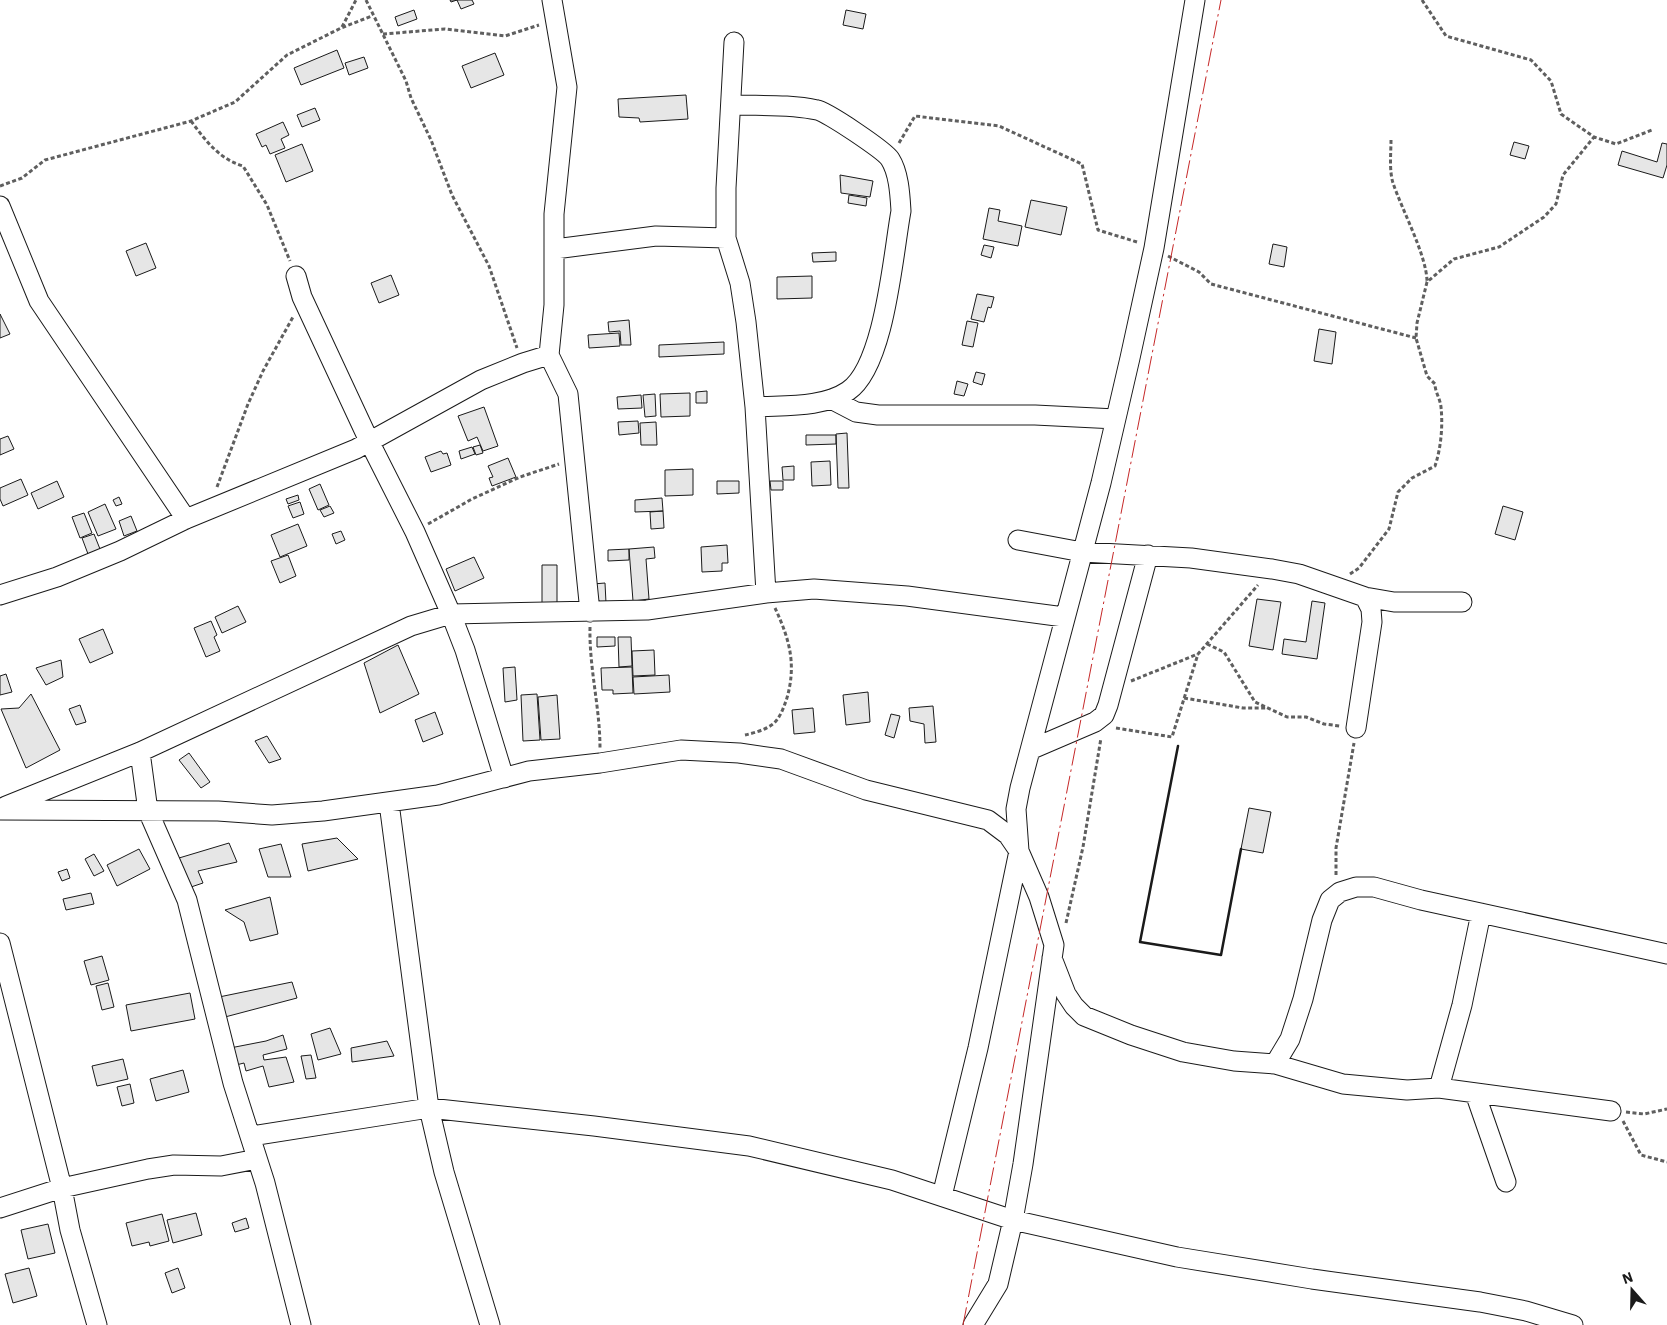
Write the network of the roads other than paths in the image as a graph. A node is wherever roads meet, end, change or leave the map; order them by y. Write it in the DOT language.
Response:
graph roads {
  1 [pos="552,0"];
  2 [pos="1195,0"];
  3 [pos="734,42"];
  4 [pos="732,105"];
  5 [pos="0,206"];
  6 [pos="726,238"];
  7 [pos="555,249"];
  8 [pos="296,276"];
  9 [pos="549,355"];
  10 [pos="831,399"];
  11 [pos="755,407"];
  12 [pos="1116,419"];
  13 [pos="370,443"];
  14 [pos="186,519"];
  15 [pos="1018,540"];
  16 [pos="1082,552"];
  17 [pos="1148,555"];
  18 [pos="766,593"];
  19 [pos="0,595"];
  20 [pos="1365,598"];
  21 [pos="1462,602"];
  22 [pos="590,612"];
  23 [pos="451,614"];
  24 [pos="1064,617"];
  25 [pos="1356,728"];
  26 [pos="1032,749"];
  27 [pos="140,752"];
  28 [pos="504,778"];
  29 [pos="390,803"];
  30 [pos="0,809"];
  31 [pos="148,811"];
  32 [pos="1019,851"];
  33 [pos="1481,913"];
  34 [pos="0,944"];
  35 [pos="1053,951"];
  36 [pos="1667,954"];
  37 [pos="1275,1064"];
  38 [pos="1439,1088"];
  39 [pos="1475,1092"];
  40 [pos="429,1108"];
  41 [pos="1611,1111"];
  42 [pos="250,1136"];
  43 [pos="256,1159"];
  44 [pos="1506,1182"];
  45 [pos="62,1188"];
  46 [pos="942,1196"];
  47 [pos="0,1208"];
  48 [pos="1013,1220"];
  49 [pos="1524,1318"];
  50 [pos="97,1325"];
  51 [pos="301,1325"];
  52 [pos="490,1325"];
  53 [pos="973,1325"];
  54 [pos="1573,1325"];
  1 -- 7 [label="street"];
  2 -- 12 [label="street"];
  3 -- 4 [label="street"];
  4 -- 6 [label="street"];
  4 -- 10 [label="street"];
  5 -- 14 [label="street"];
  6 -- 7 [label="street"];
  6 -- 11 [label="street"];
  7 -- 9 [label="street"];
  8 -- 13 [label="street"];
  9 -- 13 [label="street"];
  9 -- 22 [label="street"];
  10 -- 11 [label="street"];
  10 -- 12 [label="street"];
  11 -- 18 [label="street"];
  12 -- 16 [label="street"];
  13 -- 14 [label="street"];
  13 -- 23 [label="street"];
  14 -- 19 [label="street"];
  15 -- 16 [label="street"];
  16 -- 17 [label="street"];
  16 -- 24 [label="street"];
  17 -- 20 [label="street"];
  17 -- 26 [label="street"];
  18 -- 22 [label="street"];
  18 -- 24 [label="street"];
  20 -- 21 [label="street"];
  20 -- 25 [label="street"];
  22 -- 23 [label="street"];
  23 -- 27 [label="street"];
  23 -- 28 [label="street"];
  24 -- 26 [label="street"];
  26 -- 32 [label="street"];
  27 -- 30 [label="street"];
  27 -- 31 [label="street"];
  28 -- 29 [label="street"];
  28 -- 32 [label="street"];
  29 -- 31 [label="street"];
  29 -- 40 [label="street"];
  30 -- 31 [label="street"];
  31 -- 42 [label="street"];
  32 -- 35 [label="street"];
  32 -- 46 [label="street"];
  33 -- 36 [label="street"];
  33 -- 37 [label="street"];
  33 -- 38 [label="street"];
  34 -- 45 [label="street"];
  35 -- 37 [label="street"];
  35 -- 48 [label="street"];
  37 -- 38 [label="street"];
  38 -- 39 [label="street"];
  39 -- 41 [label="street"];
  39 -- 44 [label="street"];
  40 -- 42 [label="street"];
  40 -- 46 [label="street"];
  40 -- 52 [label="street"];
  42 -- 43 [label="street"];
  43 -- 45 [label="street"];
  43 -- 51 [label="street"];
  45 -- 47 [label="street"];
  45 -- 50 [label="street"];
  46 -- 48 [label="street"];
  48 -- 49 [label="street"];
  48 -- 53 [label="street"];
  49 -- 54 [label="street"];
}
